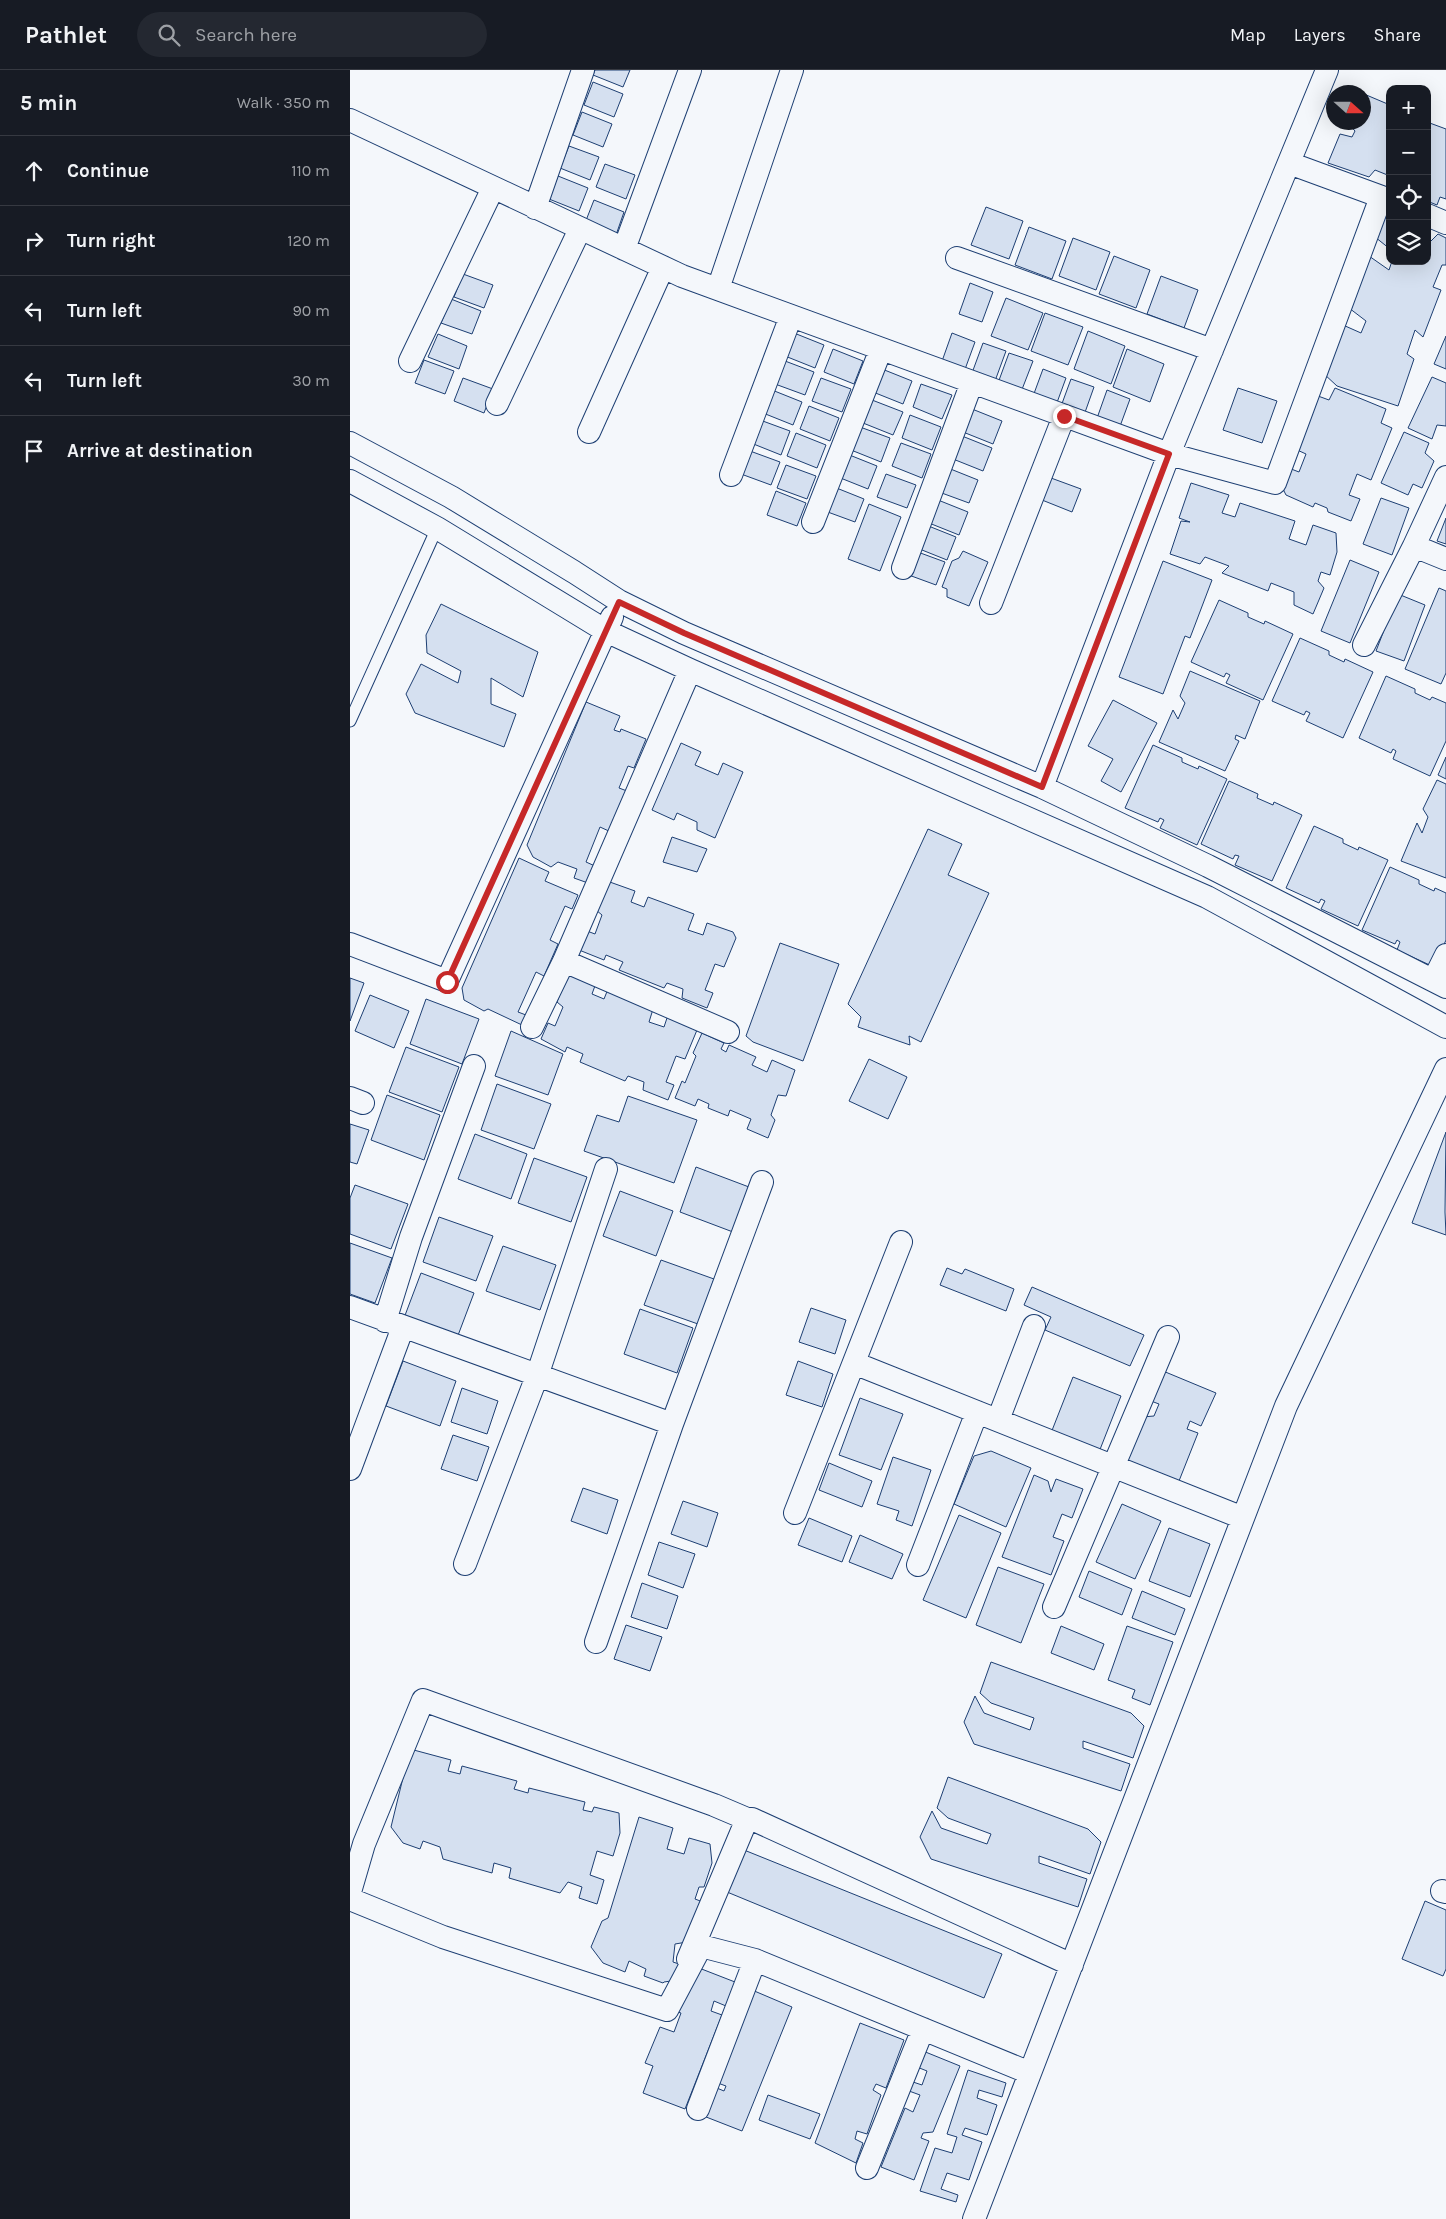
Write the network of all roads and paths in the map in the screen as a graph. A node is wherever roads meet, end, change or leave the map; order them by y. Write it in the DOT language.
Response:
graph roads {
  1 [pos="583,70"];
  2 [pos="690,70"];
  3 [pos="792,70"];
  4 [pos="1327,70"];
  5 [pos="350,120"];
  6 [pos="1289,163"];
  7 [pos="493,188"];
  8 [pos="1385,198"];
  9 [pos="536,208"];
  10 [pos="1431,217"];
  11 [pos="1446,223"];
  12 [pos="580,229"];
  13 [pos="624,249"];
  14 [pos="957,258"];
  15 [pos="663,268"];
  16 [pos="718,289"];
  17 [pos="791,316"];
  18 [pos="881,349"];
  19 [pos="1212,350"];
  20 [pos="410,361"];
  21 [pos="972,382"];
  22 [pos="497,404"];
  23 [pos="1064,416"];
  24 [pos="588,432"];
  25 [pos="350,443"];
  26 [pos="1169,454"];
  27 [pos="731,475"];
  28 [pos="1446,477"];
  29 [pos="350,481"];
  30 [pos="813,522"];
  31 [pos="437,528"];
  32 [pos="1414,546"];
  33 [pos="1446,558"];
  34 [pos="903,568"];
  35 [pos="619,602"];
  36 [pos="991,603"];
  37 [pos="606,631"];
  38 [pos="1364,645"];
  39 [pos="690,670"];
  40 [pos="350,720"];
  41 [pos="1042,787"];
  42 [pos="350,944"];
  43 [pos="1446,955"];
  44 [pos="564,961"];
  45 [pos="1440,983"];
  46 [pos="532,1027"];
  47 [pos="1446,1027"];
  48 [pos="728,1032"];
  49 [pos="474,1066"];
  50 [pos="1446,1069"];
  51 [pos="606,1169"];
  52 [pos="762,1182"];
  53 [pos="901,1242"];
  54 [pos="350,1307"];
  55 [pos="394,1324"];
  56 [pos="1034,1326"];
  57 [pos="1168,1337"];
  58 [pos="854,1363"];
  59 [pos="537,1376"];
  60 [pos="977,1412"];
  61 [pos="998,1420"];
  62 [pos="672,1424"];
  63 [pos="1114,1467"];
  64 [pos="350,1469"];
  65 [pos="795,1513"];
  66 [pos="1243,1518"];
  67 [pos="465,1564"];
  68 [pos="918,1565"];
  69 [pos="1054,1607"];
  70 [pos="596,1642"];
  71 [pos="747,1819"];
  72 [pos="350,1892"];
  73 [pos="350,1899"];
  74 [pos="755,1960"];
  75 [pos="1072,1965"];
  76 [pos="667,2010"];
  77 [pos="923,2029"];
  78 [pos="1030,2073"];
  79 [pos="698,2109"];
  80 [pos="867,2168"];
  81 [pos="974,2219"];
  1 -- 9 [label="street"];
  2 -- 13 [label="street"];
  3 -- 16 [label="street"];
  4 -- 6 [label="street"];
  5 -- 7 [label="street"];
  6 -- 8 [label="street"];
  6 -- 19 [label="street"];
  7 -- 9 [label="street"];
  7 -- 20 [label="street"];
  8 -- 26 [label="street"];
  9 -- 12 [label="street"];
  10 -- 11 [label="street"];
  12 -- 13 [label="street"];
  12 -- 22 [label="street"];
  13 -- 15 [label="street"];
  14 -- 19 [label="street"];
  15 -- 16 [label="street"];
  15 -- 24 [label="street"];
  16 -- 17 [label="street"];
  17 -- 18 [label="street"];
  17 -- 27 [label="street"];
  18 -- 21 [label="street"];
  18 -- 30 [label="street"];
  19 -- 26 [label="street"];
  21 -- 23 [label="street"];
  21 -- 34 [label="street"];
  23 -- 26 [label="street"];
  23 -- 36 [label="street"];
  25 -- 35 [label="street"];
  26 -- 41 [label="street"];
  28 -- 32 [label="street"];
  29 -- 31 [label="street"];
  31 -- 37 [label="street"];
  31 -- 40 [label="lane"];
  32 -- 33 [label="street"];
  32 -- 38 [label="street"];
  35 -- 37 [label="street"];
  35 -- 41 [label="street"];
  37 -- 39 [label="street"];
  37 -- 42 [label="street"];
  39 -- 44 [label="street"];
  39 -- 47 [label="street"];
  41 -- 45 [label="street"];
  43 -- 45 [label="street"];
  44 -- 46 [label="street"];
  44 -- 48 [label="street"];
  49 -- 55 [label="street"];
  50 -- 66 [label="street"];
  51 -- 59 [label="street"];
  52 -- 62 [label="street"];
  53 -- 58 [label="street"];
  54 -- 55 [label="street"];
  55 -- 59 [label="street"];
  55 -- 64 [label="street"];
  56 -- 61 [label="street"];
  57 -- 63 [label="street"];
  58 -- 60 [label="street"];
  58 -- 65 [label="street"];
  59 -- 62 [label="street"];
  59 -- 67 [label="street"];
  60 -- 61 [label="street"];
  60 -- 68 [label="street"];
  61 -- 63 [label="street"];
  62 -- 70 [label="street"];
  63 -- 66 [label="street"];
  63 -- 69 [label="street"];
  66 -- 75 [label="street"];
  71 -- 72 [label="street"];
  71 -- 75 [label="street"];
  71 -- 76 [label="street"];
  73 -- 76 [label="street"];
  74 -- 76 [label="street"];
  74 -- 77 [label="street"];
  74 -- 79 [label="street"];
  75 -- 78 [label="street"];
  77 -- 78 [label="street"];
  77 -- 80 [label="street"];
  78 -- 81 [label="street"];
}
